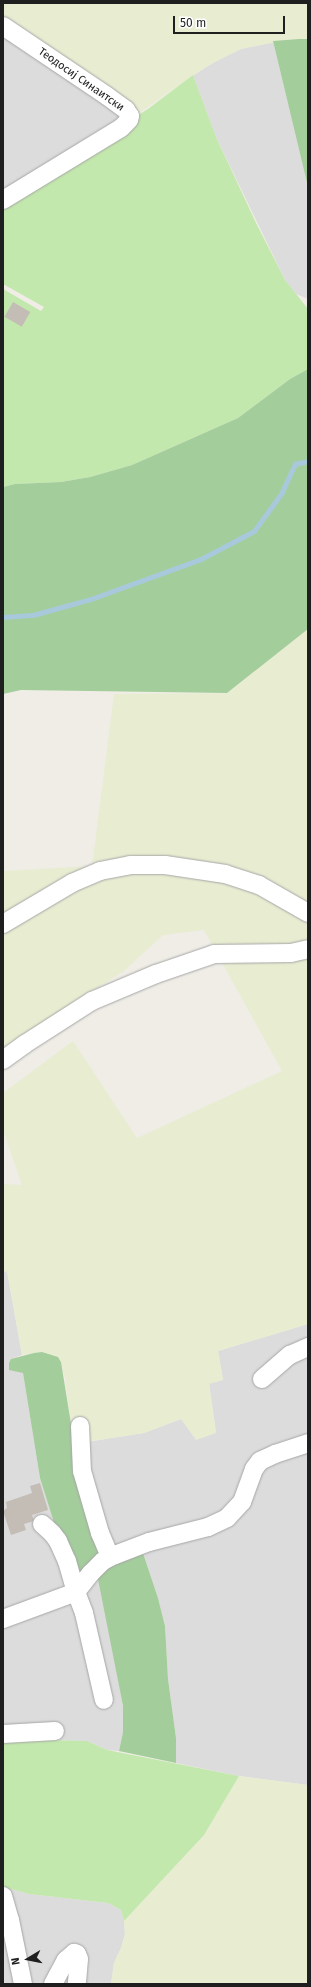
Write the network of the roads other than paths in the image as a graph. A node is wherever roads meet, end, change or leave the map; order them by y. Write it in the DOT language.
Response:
graph roads {
  1 [pos="3,26"];
  2 [pos="3,200"];
  3 [pos="308,913"];
  4 [pos="3,924"];
  5 [pos="308,949"];
  6 [pos="3,1060"];
  7 [pos="308,1347"];
  8 [pos="262,1379"];
  9 [pos="80,1426"];
  10 [pos="308,1442"];
  11 [pos="42,1524"];
  12 [pos="110,1557"];
  13 [pos="76,1592"];
  14 [pos="3,1619"];
  15 [pos="104,1700"];
  16 [pos="54,1731"];
  17 [pos="3,1734"];
  18 [pos="3,1896"];
  19 [pos="23,1984"];
  20 [pos="53,1984"];
  21 [pos="77,1984"];
  1 -- 2 [label="street, Теодосиј Синаитски"];
  3 -- 4 [label="street"];
  5 -- 6 [label="street"];
  7 -- 8 [label="street"];
  9 -- 12 [label="street"];
  10 -- 12 [label="street"];
  11 -- 13 [label="street"];
  12 -- 13 [label="street"];
  13 -- 14 [label="street"];
  13 -- 15 [label="street"];
  16 -- 17 [label="street"];
  18 -- 19 [label="street"];
  20 -- 21 [label="street"];
}
